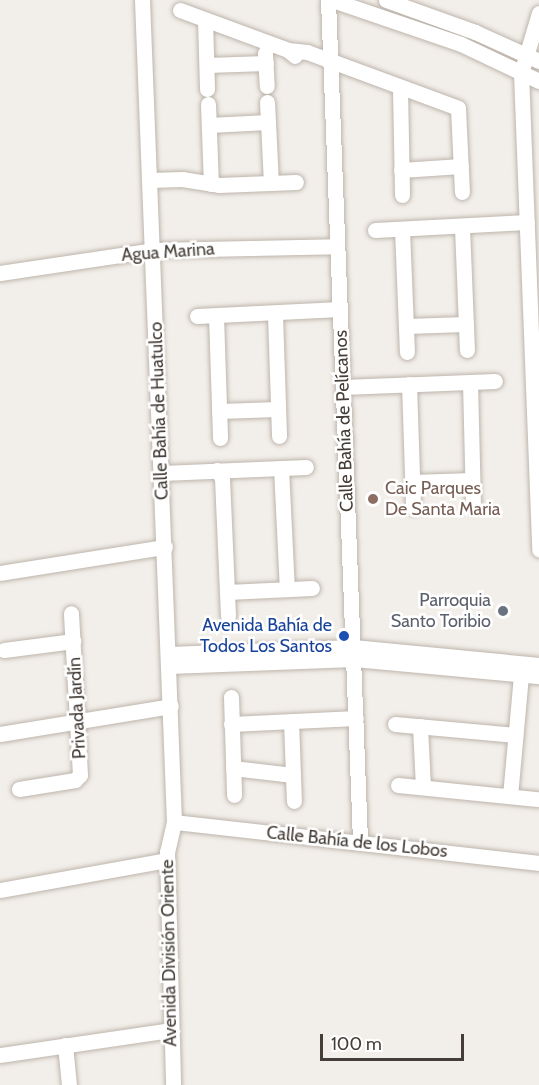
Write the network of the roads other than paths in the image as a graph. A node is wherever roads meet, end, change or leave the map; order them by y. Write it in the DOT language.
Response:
graph roads {
  1 [pos="142,0"];
  2 [pos="330,0"];
  3 [pos="386,0"];
  4 [pos="180,10"];
  5 [pos="539,13"];
  6 [pos="205,20"];
  7 [pos="265,41"];
  8 [pos="533,59"];
  9 [pos="266,63"];
  10 [pos="207,65"];
  11 [pos="330,65"];
  12 [pos="521,73"];
  13 [pos="539,81"];
  14 [pos="400,88"];
  15 [pos="268,122"];
  16 [pos="209,125"];
  17 [pos="461,166"];
  18 [pos="401,170"];
  19 [pos="296,182"];
  20 [pos="211,183"];
  21 [pos="271,183"];
  22 [pos="150,185"];
  23 [pos="462,192"];
  24 [pos="402,195"];
  25 [pos="527,227"];
  26 [pos="402,229"];
  27 [pos="375,230"];
  28 [pos="463,231"];
  29 [pos="338,246"];
  30 [pos="153,250"];
  31 [pos="0,273"];
  32 [pos="340,313"];
  33 [pos="275,314"];
  34 [pos="197,316"];
  35 [pos="216,316"];
  36 [pos="466,324"];
  37 [pos="406,326"];
  38 [pos="466,350"];
  39 [pos="407,352"];
  40 [pos="495,381"];
  41 [pos="470,382"];
  42 [pos="409,389"];
  43 [pos="343,391"];
  44 [pos="278,409"];
  45 [pos="219,411"];
  46 [pos="279,436"];
  47 [pos="220,438"];
  48 [pos="306,467"];
  49 [pos="281,468"];
  50 [pos="222,473"];
  51 [pos="162,477"];
  52 [pos="538,477"];
  53 [pos="472,480"];
  54 [pos="412,482"];
  55 [pos="473,506"];
  56 [pos="413,507"];
  57 [pos="539,538"];
  58 [pos="165,547"];
  59 [pos="539,550"];
  60 [pos="0,573"];
  61 [pos="312,588"];
  62 [pos="287,589"];
  63 [pos="227,592"];
  64 [pos="71,613"];
  65 [pos="228,616"];
  66 [pos="73,641"];
  67 [pos="4,650"];
  68 [pos="353,653"];
  69 [pos="169,660"];
  70 [pos="539,665"];
  71 [pos="518,674"];
  72 [pos="539,676"];
  73 [pos="231,697"];
  74 [pos="171,706"];
  75 [pos="77,721"];
  76 [pos="356,722"];
  77 [pos="231,724"];
  78 [pos="395,724"];
  79 [pos="291,725"];
  80 [pos="420,726"];
  81 [pos="0,734"];
  82 [pos="511,735"];
  83 [pos="233,768"];
  84 [pos="293,775"];
  85 [pos="398,785"];
  86 [pos="423,788"];
  87 [pos="19,789"];
  88 [pos="234,795"];
  89 [pos="510,796"];
  90 [pos="537,799"];
  91 [pos="294,801"];
  92 [pos="174,822"];
  93 [pos="360,842"];
  94 [pos="167,860"];
  95 [pos="539,863"];
  96 [pos="0,890"];
  97 [pos="171,1030"];
  98 [pos="65,1045"];
  99 [pos="0,1054"];
  100 [pos="69,1085"];
  101 [pos="173,1085"];
  1 -- 22 [label="street, Calle Bahía de Huatulco"];
  2 -- 11 [label="street, Calle Bahía de Pelícanos"];
  2 -- 12 [label="street"];
  3 -- 8 [label="street"];
  4 -- 6 [label="street"];
  5 -- 8 [label="street"];
  6 -- 7 [label="street"];
  6 -- 10 [label="street"];
  7 -- 9 [label="street"];
  7 -- 11 [label="street"];
  8 -- 12 [label="street"];
  9 -- 10 [label="street"];
  9 -- 15 [label="street"];
  10 -- 16 [label="street"];
  11 -- 14 [label="street"];
  11 -- 29 [label="street, Calle Bahía de Pelícanos"];
  12 -- 13 [label="street"];
  12 -- 25 [label="street"];
  14 -- 17 [label="street"];
  14 -- 18 [label="street"];
  15 -- 16 [label="street"];
  15 -- 21 [label="street"];
  16 -- 20 [label="street"];
  17 -- 18 [label="street"];
  17 -- 23 [label="street"];
  18 -- 24 [label="street"];
  19 -- 21 [label="street"];
  20 -- 21 [label="street"];
  20 -- 22 [label="street"];
  22 -- 30 [label="street, Calle Bahía de Huatulco"];
  25 -- 28 [label="street"];
  25 -- 52 [label="street"];
  26 -- 27 [label="street"];
  26 -- 28 [label="street"];
  26 -- 37 [label="street"];
  28 -- 36 [label="street"];
  29 -- 30 [label="street, Agua Marina"];
  29 -- 32 [label="street, Calle Bahía de Pelícanos"];
  30 -- 31 [label="street, Agua Marina"];
  30 -- 51 [label="street, Calle Bahía de Huatulco"];
  32 -- 33 [label="street"];
  32 -- 43 [label="street, Calle Bahía de Pelícanos"];
  33 -- 35 [label="street"];
  33 -- 44 [label="street"];
  34 -- 35 [label="street"];
  35 -- 45 [label="street"];
  36 -- 37 [label="street"];
  36 -- 38 [label="street"];
  37 -- 39 [label="street"];
  40 -- 41 [label="street"];
  41 -- 42 [label="street"];
  41 -- 53 [label="street"];
  42 -- 43 [label="street"];
  42 -- 54 [label="street"];
  43 -- 68 [label="street, Calle Bahía de Pelícanos"];
  44 -- 45 [label="street"];
  44 -- 46 [label="street"];
  45 -- 47 [label="street"];
  48 -- 49 [label="street"];
  49 -- 50 [label="street"];
  49 -- 62 [label="street"];
  50 -- 51 [label="street"];
  50 -- 63 [label="street"];
  51 -- 58 [label="street, Calle Bahía de Huatulco"];
  52 -- 57 [label="street"];
  53 -- 54 [label="street"];
  53 -- 55 [label="street"];
  54 -- 56 [label="street"];
  57 -- 59 [label="street"];
  58 -- 60 [label="street"];
  58 -- 69 [label="street, Calle Bahía de Huatulco"];
  61 -- 62 [label="street"];
  62 -- 63 [label="street"];
  63 -- 65 [label="street"];
  64 -- 66 [label="street, Privada Jardín"];
  66 -- 67 [label="street"];
  66 -- 75 [label="street, Privada Jardín"];
  68 -- 69 [label="street"];
  68 -- 70 [label="street"];
  68 -- 71 [label="street"];
  68 -- 76 [label="street, Calle Bahía de Pelícanos"];
  69 -- 74 [label="street, Calle Bahía de Huatulco"];
  71 -- 72 [label="street"];
  71 -- 82 [label="street"];
  73 -- 77 [label="street"];
  74 -- 75 [label="street"];
  74 -- 92 [label="street, Calle Bahía de Huatulco"];
  75 -- 81 [label="street"];
  75 -- 87 [label="street, Privada Jardín"];
  76 -- 79 [label="street"];
  76 -- 93 [label="street, Calle Bahía de Pelícanos"];
  77 -- 79 [label="street"];
  77 -- 83 [label="street"];
  78 -- 80 [label="street"];
  79 -- 84 [label="street"];
  80 -- 82 [label="street"];
  80 -- 86 [label="street"];
  82 -- 89 [label="street"];
  83 -- 84 [label="street"];
  83 -- 88 [label="street"];
  84 -- 91 [label="street"];
  85 -- 86 [label="street"];
  86 -- 89 [label="street"];
  89 -- 90 [label="street"];
  92 -- 93 [label="street, Calle Bahía de los Lobos"];
  92 -- 94 [label="street, Avenida División Oriente"];
  93 -- 95 [label="street, Calle Bahía de los Lobos"];
  94 -- 96 [label="street"];
  94 -- 97 [label="street, Avenida División Oriente"];
  97 -- 98 [label="street"];
  97 -- 101 [label="street, Avenida División Oriente"];
  98 -- 99 [label="street"];
  98 -- 100 [label="street"];
}
